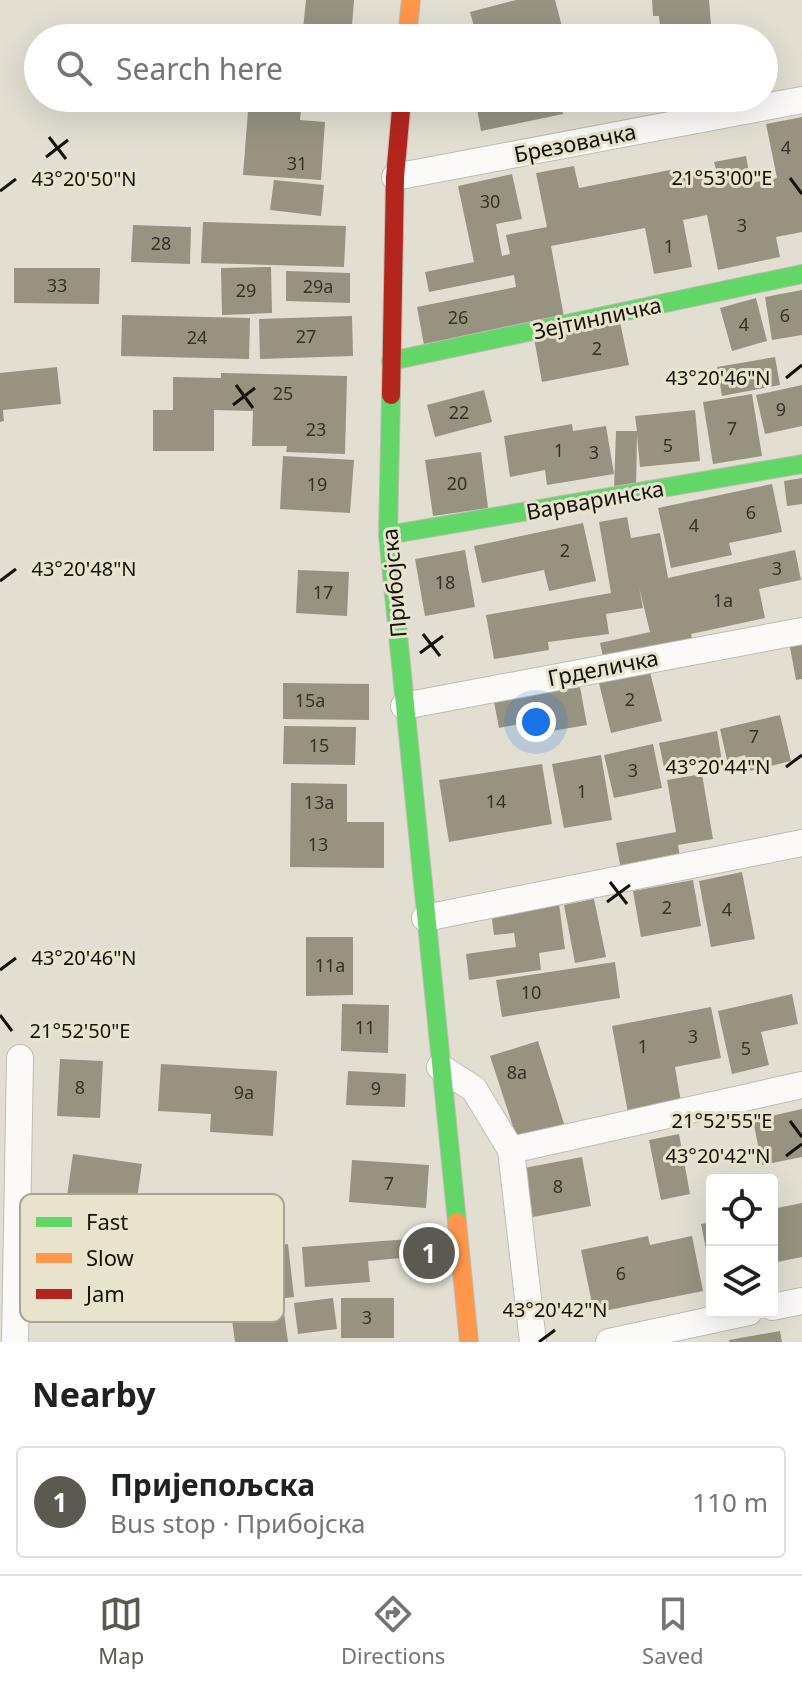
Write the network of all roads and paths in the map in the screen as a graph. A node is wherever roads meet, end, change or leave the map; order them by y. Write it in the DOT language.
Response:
graph roads {
  1 [pos="411,0"];
  2 [pos="408,24"];
  3 [pos="802,100"];
  4 [pos="778,105"];
  5 [pos="401,112"];
  6 [pos="739,112"];
  7 [pos="395,177"];
  8 [pos="802,274"];
  9 [pos="391,361"];
  10 [pos="802,464"];
  11 [pos="388,535"];
  12 [pos="802,631"];
  13 [pos="404,706"];
  14 [pos="802,843"];
  15 [pos="425,918"];
  16 [pos="20,1058"];
  17 [pos="440,1067"];
  18 [pos="802,1085"];
  19 [pos="511,1150"];
  20 [pos="802,1301"];
  21 [pos="778,1306"];
  22 [pos="721,1318"];
  23 [pos="15,1342"];
  24 [pos="469,1342"];
  25 [pos="533,1342"];
  26 [pos="609,1342"];
  1 -- 2 [label="street"];
  3 -- 4 [label="street, Брезовачка"];
  5 -- 7 [label="street, Прибојска"];
  6 -- 7 [label="street, Брезовачка"];
  7 -- 9 [label="street, Прибојска"];
  8 -- 9 [label="street, Зејтинличка"];
  9 -- 11 [label="street, Прибојска"];
  10 -- 11 [label="street, Варваринска"];
  11 -- 13 [label="street, Прибојска"];
  12 -- 13 [label="street, Грделичка"];
  13 -- 15 [label="street, Прибојска"];
  14 -- 15 [label="street"];
  15 -- 17 [label="street, Прибојска"];
  16 -- 23 [label="street"];
  17 -- 19 [label="street"];
  17 -- 24 [label="street, Прибојска"];
  18 -- 19 [label="street"];
  19 -- 25 [label="street"];
  20 -- 21 [label="street"];
  22 -- 26 [label="street"];
}
